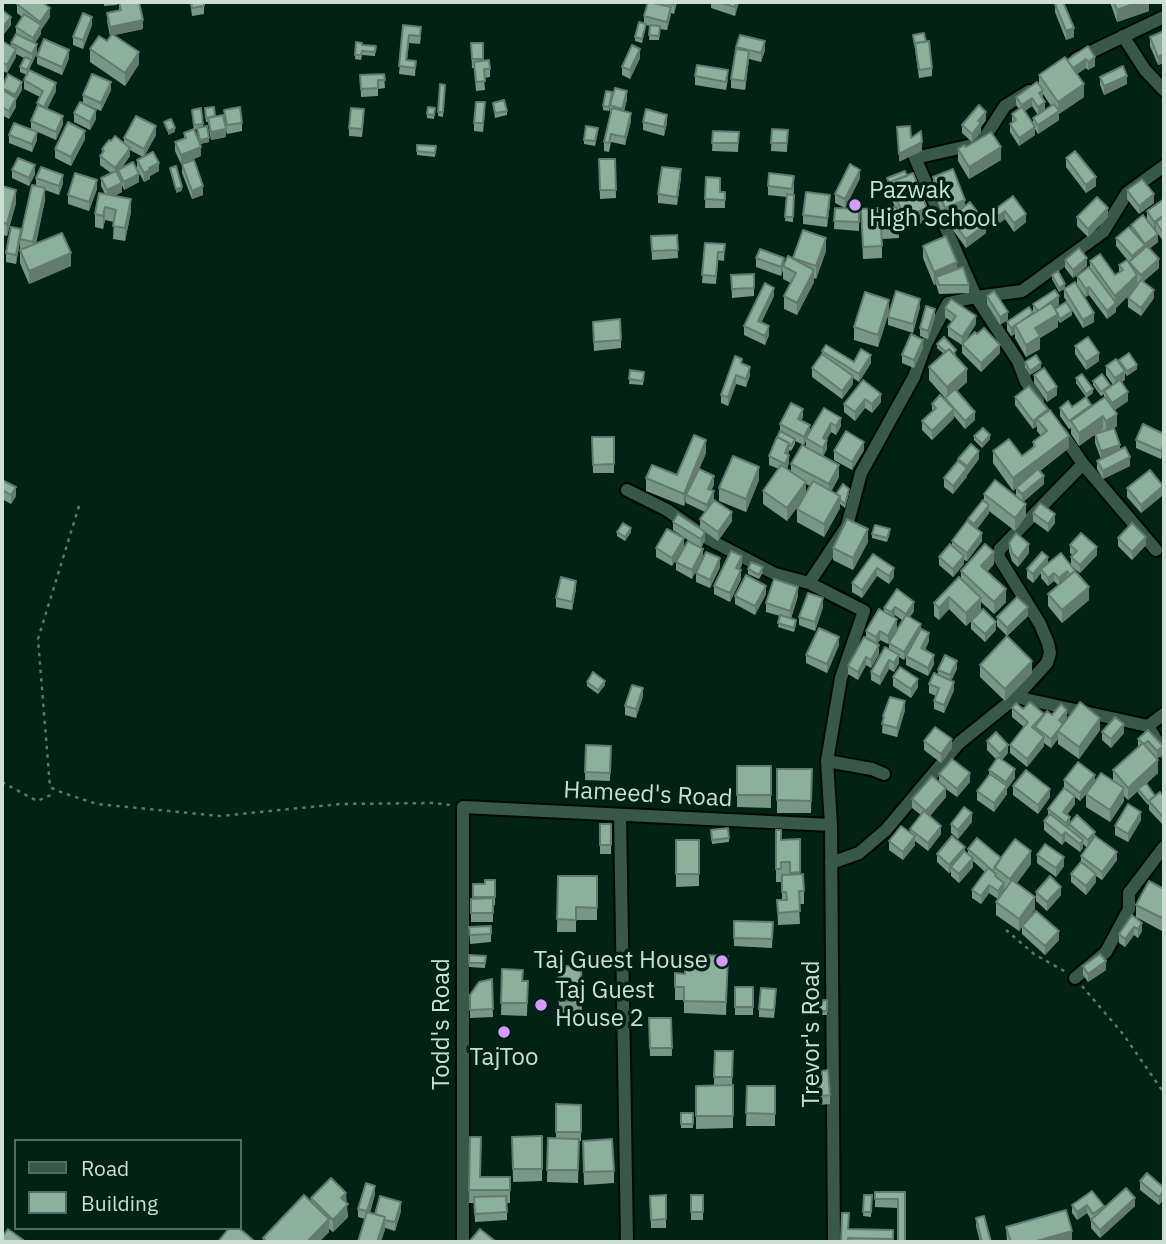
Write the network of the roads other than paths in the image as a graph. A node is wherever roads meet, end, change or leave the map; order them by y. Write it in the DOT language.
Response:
graph roads {
  1 [pos="1164,17"];
  2 [pos="1123,36"];
  3 [pos="1068,64"];
  4 [pos="1037,85"];
  5 [pos="1164,90"];
  6 [pos="1164,166"];
  7 [pos="976,297"];
  8 [pos="1083,464"];
  9 [pos="627,491"];
  10 [pos="1156,550"];
  11 [pos="809,583"];
  12 [pos="1016,697"];
  13 [pos="1164,713"];
  14 [pos="1148,726"];
  15 [pos="1164,753"];
  16 [pos="827,761"];
  17 [pos="884,775"];
  18 [pos="463,807"];
  19 [pos="620,815"];
  20 [pos="831,825"];
  21 [pos="1164,847"];
  22 [pos="831,863"];
  23 [pos="1075,978"];
  24 [pos="463,1242"];
  25 [pos="627,1242"];
  26 [pos="834,1242"];
  1 -- 2 [label="street"];
  2 -- 3 [label="street"];
  2 -- 5 [label="street"];
  4 -- 7 [label="street"];
  6 -- 7 [label="street"];
  7 -- 8 [label="street"];
  7 -- 11 [label="street"];
  8 -- 10 [label="street"];
  8 -- 12 [label="street"];
  9 -- 11 [label="street"];
  11 -- 16 [label="street, Trevor's Road"];
  12 -- 14 [label="street"];
  12 -- 22 [label="street"];
  13 -- 14 [label="street"];
  14 -- 15 [label="street"];
  16 -- 17 [label="street"];
  16 -- 20 [label="street, Trevor's Road"];
  18 -- 19 [label="street, Hameed's Road"];
  18 -- 24 [label="street, Todd's Road"];
  19 -- 20 [label="street, Hameed's Road"];
  19 -- 25 [label="street"];
  20 -- 22 [label="street, Trevor's Road"];
  21 -- 23 [label="street"];
  22 -- 26 [label="street, Trevor's Road"];
}
